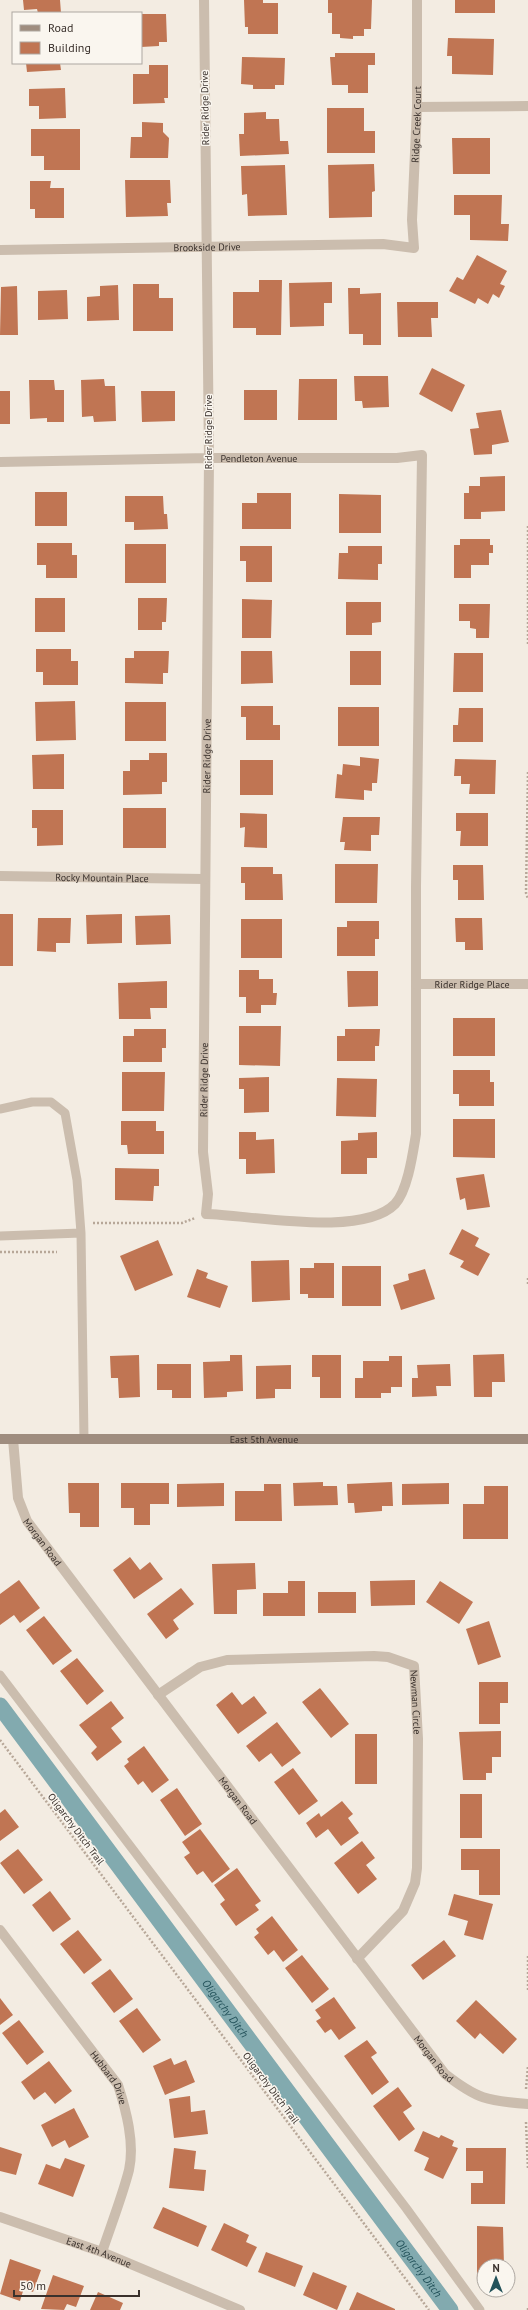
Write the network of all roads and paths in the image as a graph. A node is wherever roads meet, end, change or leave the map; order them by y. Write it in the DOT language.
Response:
graph roads {
  1 [pos="204,0"];
  2 [pos="417,0"];
  3 [pos="528,106"];
  4 [pos="417,107"];
  5 [pos="206,247"];
  6 [pos="414,248"];
  7 [pos="0,250"];
  8 [pos="209,458"];
  9 [pos="0,462"];
  10 [pos="528,526"];
  11 [pos="528,646"];
  12 [pos="528,772"];
  13 [pos="0,876"];
  14 [pos="204,879"];
  15 [pos="528,899"];
  16 [pos="416,984"];
  17 [pos="528,984"];
  18 [pos="0,1109"];
  19 [pos="206,1214"];
  20 [pos="80,1223"];
  21 [pos="81,1233"];
  22 [pos="0,1236"];
  23 [pos="0,1252"];
  24 [pos="57,1252"];
  25 [pos="528,1278"];
  26 [pos="528,1285"];
  27 [pos="0,1439"];
  28 [pos="13,1439"];
  29 [pos="84,1439"];
  30 [pos="528,1439"];
  31 [pos="0,1675"];
  32 [pos="158,1695"];
  33 [pos="0,1740"];
  34 [pos="0,1930"];
  35 [pos="528,1956"];
  36 [pos="357,1959"];
  37 [pos="528,1992"];
  38 [pos="528,2066"];
  39 [pos="526,2089"];
  40 [pos="528,2104"];
  41 [pos="526,2122"];
  42 [pos="528,2170"];
  43 [pos="0,2217"];
  44 [pos="102,2252"];
  45 [pos="240,2310"];
  46 [pos="429,2310"];
  47 [pos="480,2310"];
  1 -- 5 [label="street, Rider Ridge Drive"];
  2 -- 4 [label="street, Ridge Creek Court"];
  3 -- 4 [label="street"];
  4 -- 6 [label="street, Ridge Creek Court"];
  5 -- 6 [label="street, Brookside Drive"];
  5 -- 7 [label="street, Brookside Drive"];
  5 -- 8 [label="street, Rider Ridge Drive"];
  8 -- 9 [label="street, Pendleton Avenue"];
  8 -- 14 [label="street, Rider Ridge Drive"];
  8 -- 16 [label="street, Pendleton Avenue"];
  10 -- 11 [label="path"];
  12 -- 15 [label="path"];
  13 -- 14 [label="street, Rocky Mountain Place"];
  14 -- 19 [label="street, Rider Ridge Drive"];
  16 -- 17 [label="street, Rider Ridge Place"];
  16 -- 19 [label="street"];
  18 -- 20 [label="lane"];
  19 -- 20 [label="path"];
  20 -- 21 [label="lane"];
  21 -- 22 [label="lane"];
  21 -- 29 [label="lane"];
  23 -- 24 [label="path"];
  25 -- 26 [label="path"];
  27 -- 28 [label="street, East 5th Avenue"];
  28 -- 29 [label="street, East 5th Avenue"];
  28 -- 32 [label="street, Morgan Road"];
  29 -- 30 [label="street, East 5th Avenue"];
  31 -- 47 [label="lane"];
  32 -- 36 [label="street, Morgan Road"];
  32 -- 36 [label="street, Newman Circle"];
  33 -- 46 [label="path, Oligarchy Ditch Trail"];
  34 -- 44 [label="street, Hubbard Drive"];
  35 -- 37 [label="path"];
  36 -- 40 [label="street, Morgan Road"];
  38 -- 39 [label="path"];
  41 -- 42 [label="path"];
  43 -- 44 [label="street, East 4th Avenue"];
  44 -- 45 [label="street, East 4th Avenue"];
}
